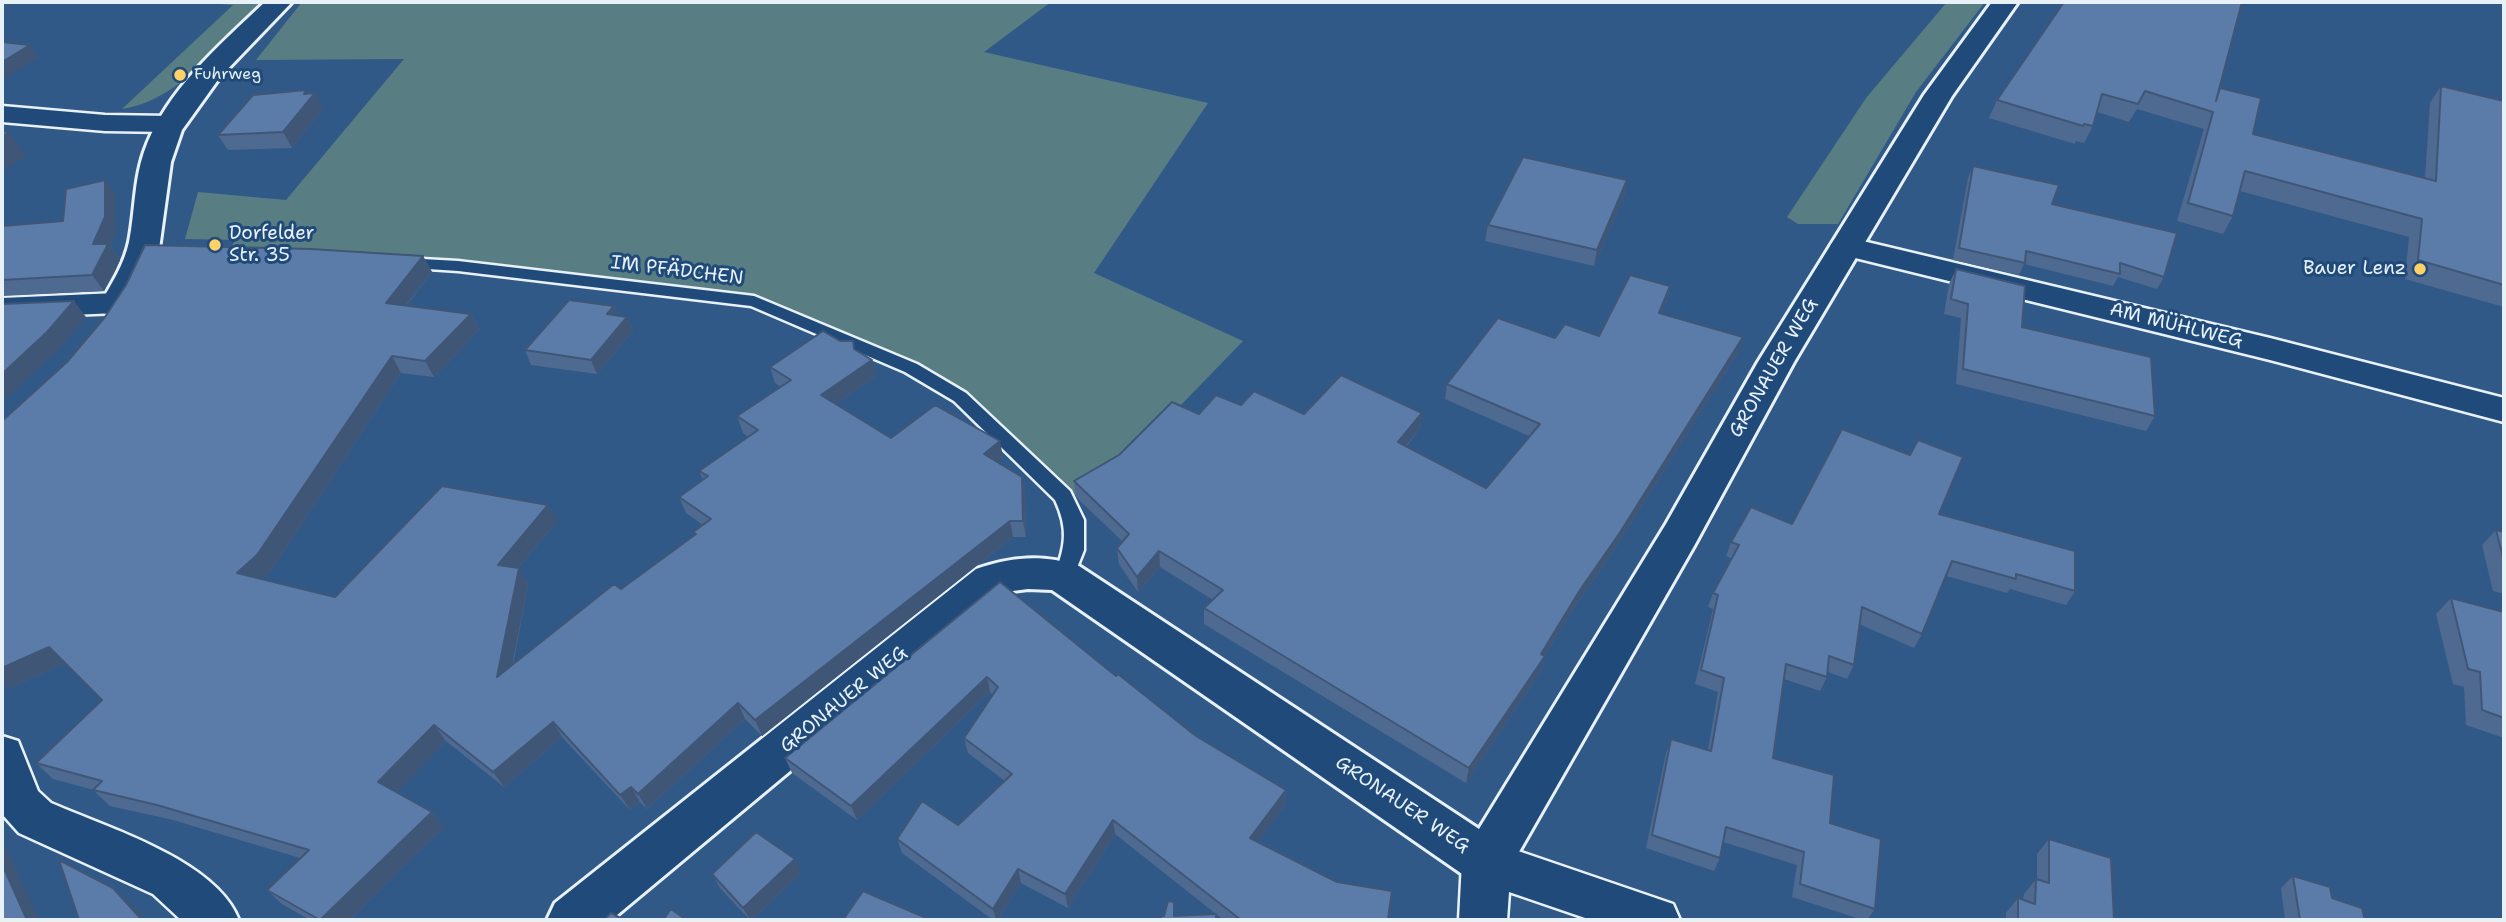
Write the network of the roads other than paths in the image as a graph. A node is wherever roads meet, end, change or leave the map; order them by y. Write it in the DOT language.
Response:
graph roads {
  1 [pos="279,2"];
  2 [pos="2005,2"];
  3 [pos="2,114"];
  4 [pos="170,124"];
  5 [pos="1846,246"];
  6 [pos="381,261"];
  7 [pos="117,303"];
  8 [pos="2,308"];
  9 [pos="87,341"];
  10 [pos="2504,410"];
  11 [pos="1064,577"];
  12 [pos="2,755"];
  13 [pos="1486,862"];
  14 [pos="215,920"];
  15 [pos="573,920"];
  16 [pos="1483,920"];
  17 [pos="1656,920"];
  1 -- 4 [label="street"];
  2 -- 5 [label="street, GRONAUER WEG"];
  3 -- 4 [label="street"];
  4 -- 7 [label="street"];
  5 -- 10 [label="street, AM MÜHLWEG"];
  5 -- 13 [label="street, GRONAUER WEG"];
  6 -- 11 [label="lane, IM PFÄDCHEN"];
  7 -- 8 [label="street"];
  7 -- 9 [label="street"];
  11 -- 13 [label="street, GRONAUER WEG"];
  11 -- 15 [label="street, GRONAUER WEG"];
  12 -- 14 [label="street"];
  13 -- 16 [label="street"];
  13 -- 17 [label="street"];
}
